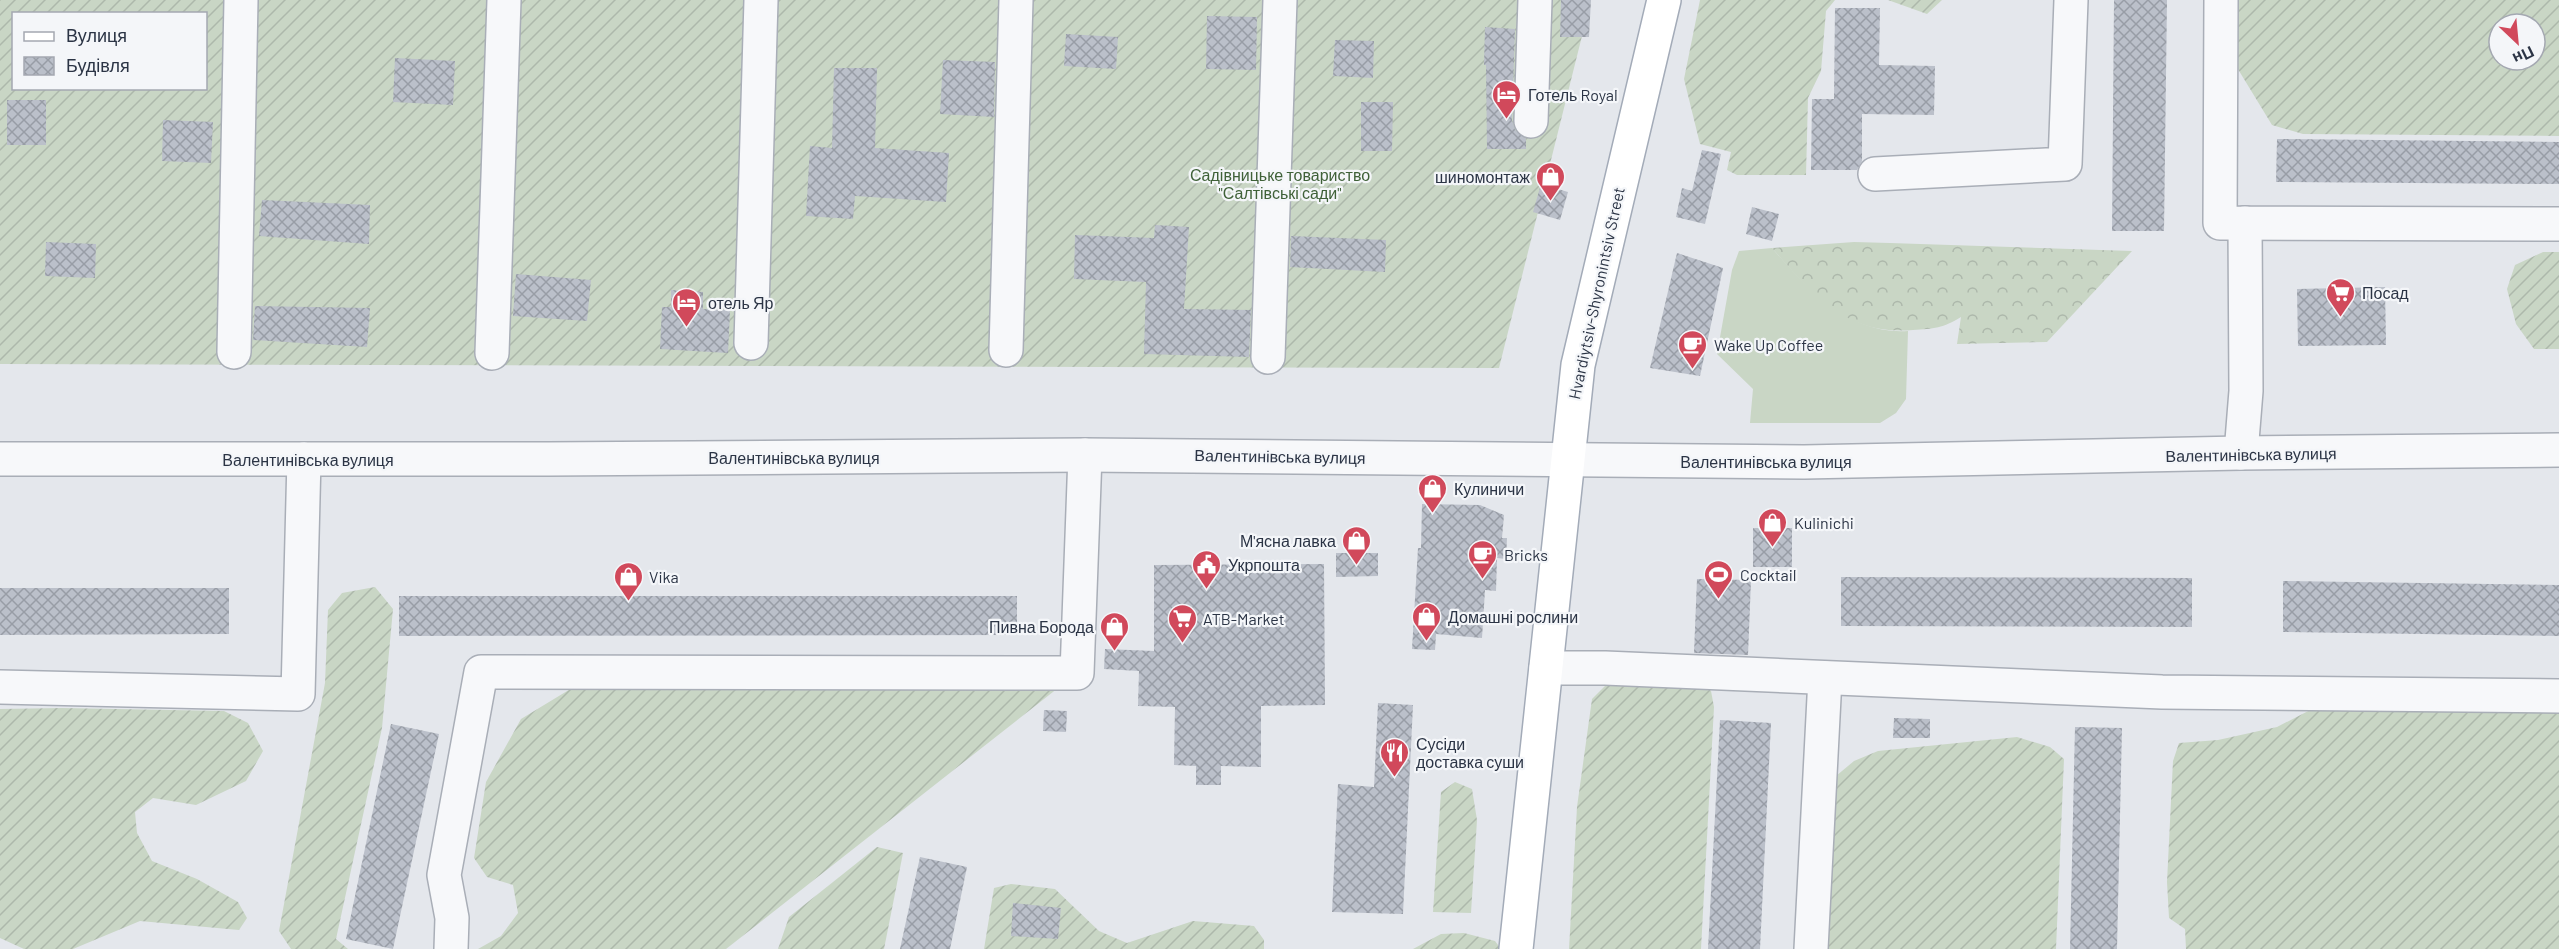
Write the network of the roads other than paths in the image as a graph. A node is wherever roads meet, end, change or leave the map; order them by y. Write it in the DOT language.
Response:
graph roads {
  1 [pos="241,0"];
  2 [pos="504,0"];
  3 [pos="761,0"];
  4 [pos="1016,0"];
  5 [pos="1280,0"];
  6 [pos="1535,0"];
  7 [pos="1664,0"];
  8 [pos="2071,0"];
  9 [pos="2221,0"];
  10 [pos="1531,121"];
  11 [pos="1875,174"];
  12 [pos="2245,223"];
  13 [pos="2559,224"];
  14 [pos="751,343"];
  15 [pos="1006,350"];
  16 [pos="234,352"];
  17 [pos="492,353"];
  18 [pos="1268,357"];
  19 [pos="2559,450"];
  20 [pos="2241,453"];
  21 [pos="1084,455"];
  22 [pos="0,459"];
  23 [pos="304,459"];
  24 [pos="1567,460"];
  25 [pos="1546,668"];
  26 [pos="1825,678"];
  27 [pos="0,687"];
  28 [pos="2559,696"];
  29 [pos="451,949"];
  30 [pos="1516,949"];
  31 [pos="1810,949"];
  1 -- 16 [label="street"];
  2 -- 17 [label="street"];
  3 -- 14 [label="street"];
  4 -- 15 [label="street"];
  5 -- 18 [label="street"];
  6 -- 10 [label="street"];
  7 -- 24 [label="main road, Hvardiytsiv-Shyronintsiv Street"];
  8 -- 11 [label="street"];
  9 -- 12 [label="street"];
  12 -- 13 [label="street"];
  12 -- 20 [label="street"];
  19 -- 20 [label="street, Валентинівська вулиця"];
  20 -- 24 [label="street, Валентинівська вулиця"];
  21 -- 23 [label="street, Валентинівська вулиця"];
  21 -- 24 [label="street, Валентинівська вулиця"];
  21 -- 29 [label="street"];
  22 -- 23 [label="street, Валентинівська вулиця"];
  23 -- 27 [label="street"];
  24 -- 25 [label="main road, Hvardiytsiv-Shyronintsiv Street"];
  25 -- 26 [label="street"];
  25 -- 30 [label="main road, Hvardiytsiv-Shyronintsiv Street"];
  26 -- 28 [label="street"];
  26 -- 31 [label="street"];
}
